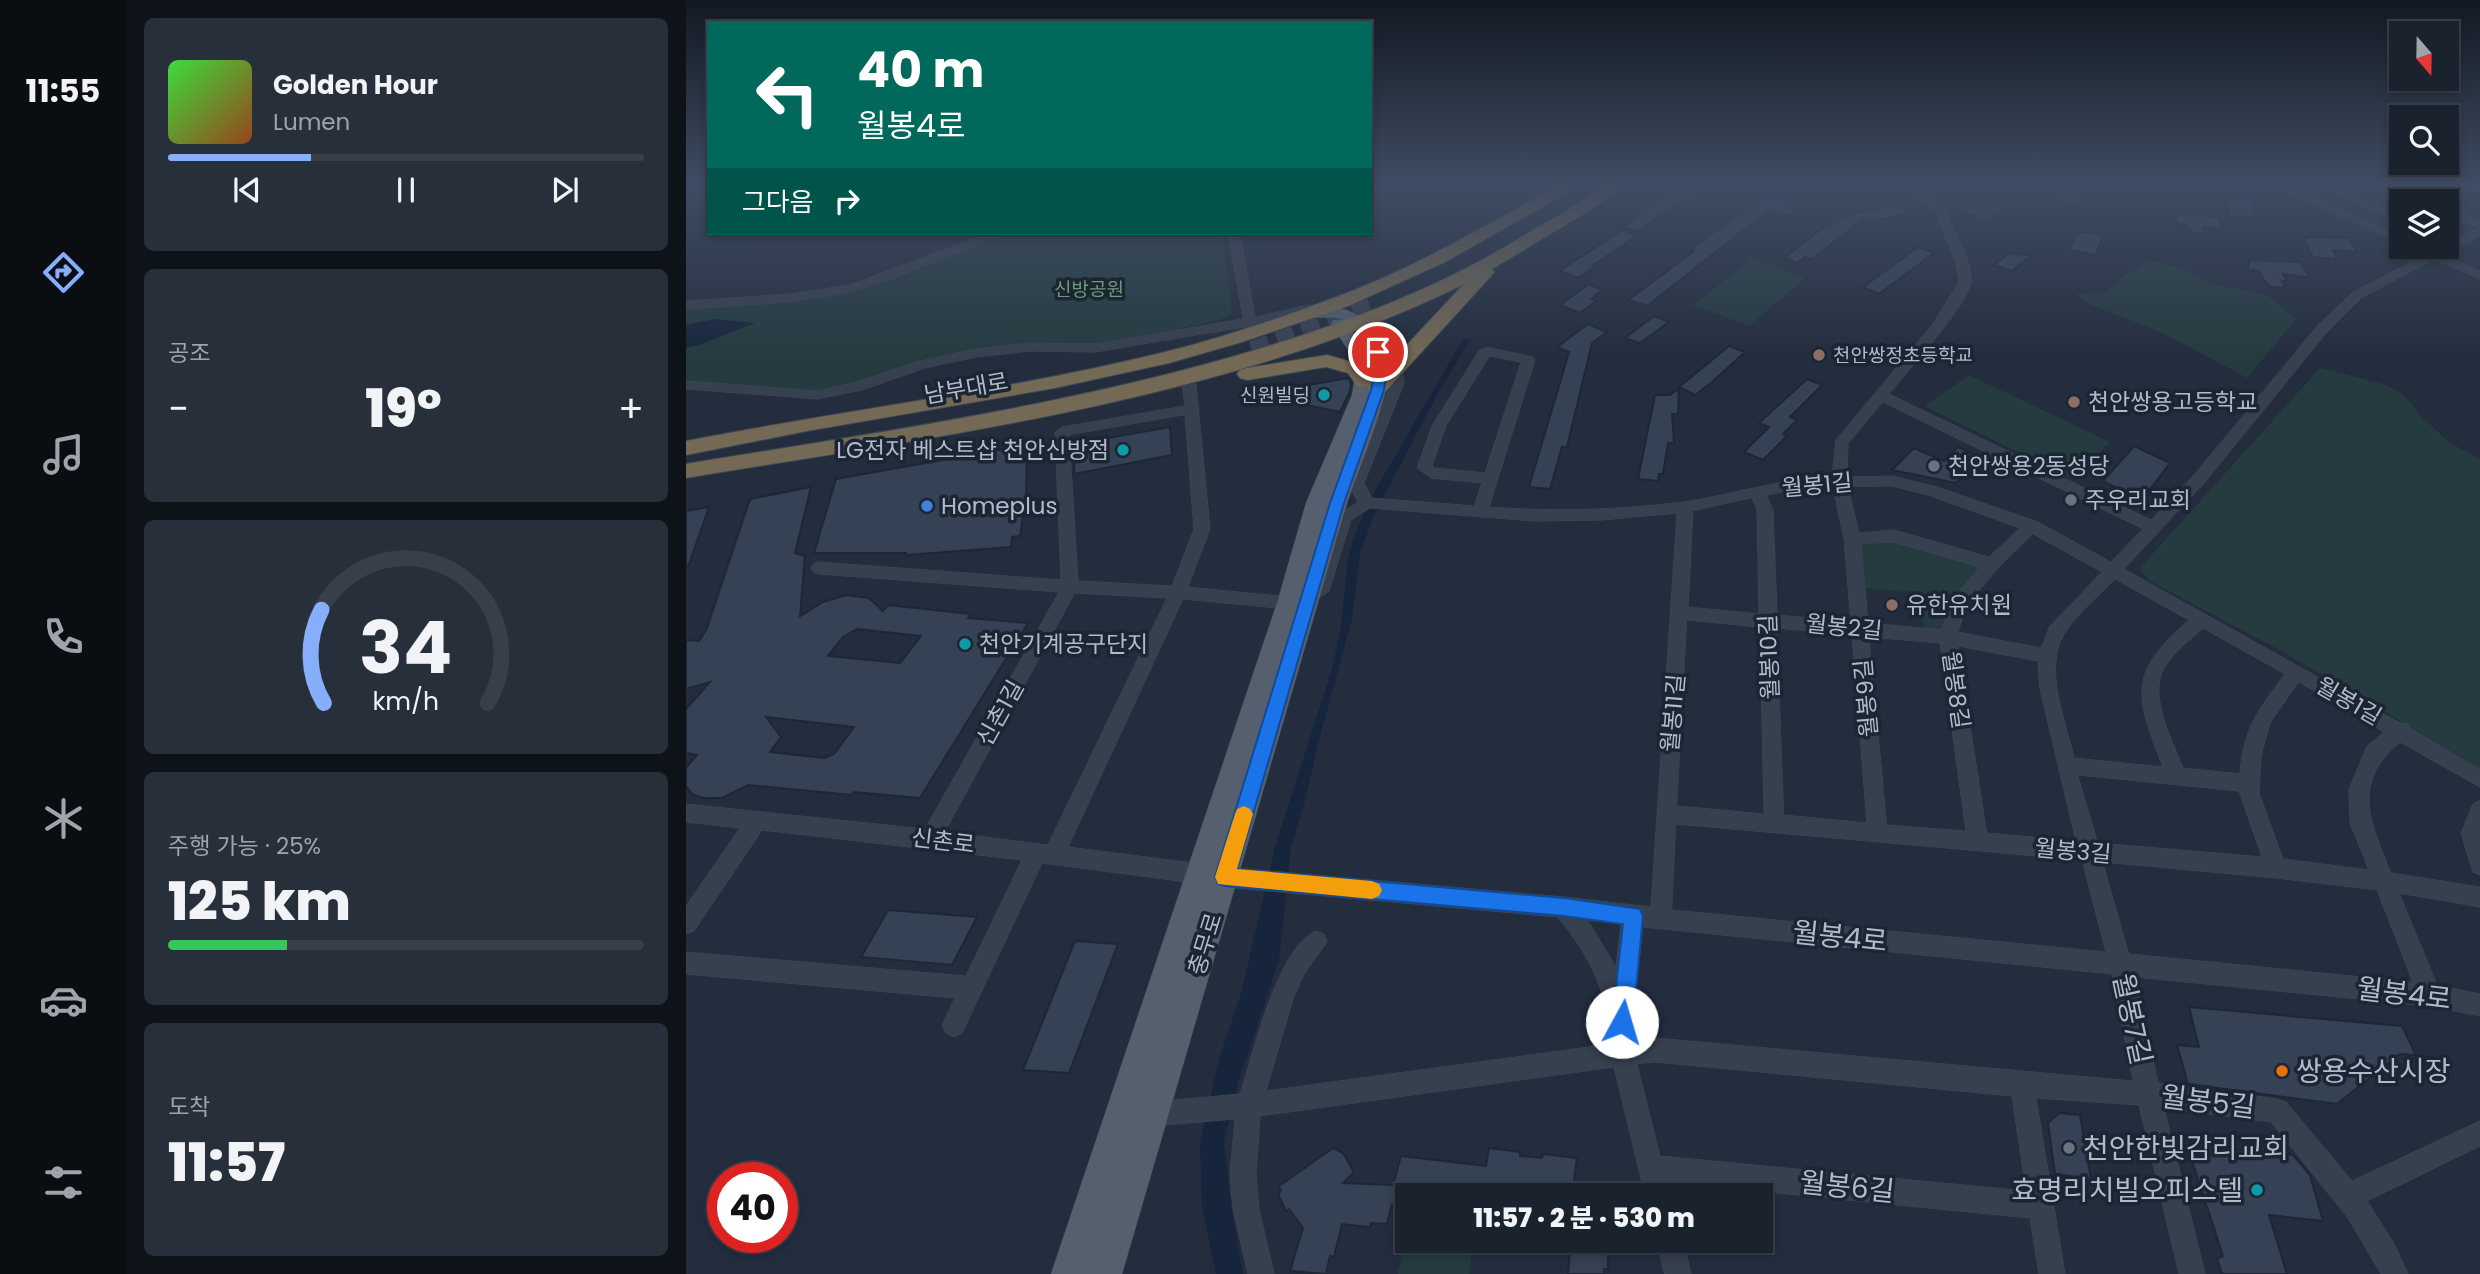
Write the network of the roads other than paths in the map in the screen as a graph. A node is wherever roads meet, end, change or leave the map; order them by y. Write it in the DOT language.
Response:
graph roads {
  1 [pos="972,242"];
  2 [pos="1236,242"];
  3 [pos="1469,242"];
  4 [pos="1484,242"];
  5 [pos="1503,242"];
  6 [pos="1523,242"];
  7 [pos="1954,242"];
  8 [pos="1455,250"];
  9 [pos="2426,259"];
  10 [pos="2443,259"];
  11 [pos="1495,261"];
  12 [pos="2480,275"];
  13 [pos="1373,303"];
  14 [pos="686,305"];
  15 [pos="1311,313"];
  16 [pos="1344,316"];
  17 [pos="1277,317"];
  18 [pos="1255,340"];
  19 [pos="1395,370"];
  20 [pos="1189,384"];
  21 [pos="686,385"];
  22 [pos="1371,386"];
  23 [pos="1879,395"];
  24 [pos="1114,396"];
  25 [pos="1192,409"];
  26 [pos="686,449"];
  27 [pos="686,454"];
  28 [pos="686,463"];
  29 [pos="686,471"];
  30 [pos="1491,479"];
  31 [pos="1839,481"];
  32 [pos="1757,492"];
  33 [pos="1367,503"];
  34 [pos="1685,507"];
  35 [pos="1480,512"];
  36 [pos="2032,526"];
  37 [pos="2154,528"];
  38 [pos="1852,539"];
  39 [pos="1992,564"];
  40 [pos="819,568"];
  41 [pos="2115,570"];
  42 [pos="1070,587"];
  43 [pos="1178,592"];
  44 [pos="1288,603"];
  45 [pos="1681,613"];
  46 [pos="1768,619"];
  47 [pos="2202,619"];
  48 [pos="1860,628"];
  49 [pos="1948,637"];
  50 [pos="2047,656"];
  51 [pos="2297,672"];
  52 [pos="1269,730"];
  53 [pos="2401,730"];
  54 [pos="2066,766"];
  55 [pos="2177,778"];
  56 [pos="2480,779"];
  57 [pos="2249,783"];
  58 [pos="2480,810"];
  59 [pos="686,813"];
  60 [pos="1665,814"];
  61 [pos="757,820"];
  62 [pos="1774,825"];
  63 [pos="1878,834"];
  64 [pos="930,839"];
  65 [pos="1978,842"];
  66 [pos="2091,852"];
  67 [pos="1046,853"];
  68 [pos="2480,865"];
  69 [pos="2276,868"];
  70 [pos="1226,877"];
  71 [pos="2382,882"];
  72 [pos="2480,897"];
  73 [pos="1564,907"];
  74 [pos="1633,916"];
  75 [pos="1661,919"];
  76 [pos="686,924"];
  77 [pos="1316,942"];
  78 [pos="686,963"];
  79 [pos="2121,965"];
  80 [pos="972,988"];
  81 [pos="2430,995"];
  82 [pos="2480,1006"];
  83 [pos="1622,1022"];
  84 [pos="954,1026"];
  85 [pos="1625,1055"];
  86 [pos="2022,1085"];
  87 [pos="2148,1094"];
  88 [pos="1244,1105"];
  89 [pos="1153,1114"];
  90 [pos="2480,1133"];
  91 [pos="1651,1168"];
  92 [pos="1655,1183"];
  93 [pos="2347,1197"];
  94 [pos="2043,1206"];
  95 [pos="1673,1253"];
  96 [pos="1069,1274"];
  97 [pos="1104,1274"];
  98 [pos="1261,1274"];
  99 [pos="1678,1274"];
  100 [pos="2052,1274"];
  101 [pos="2192,1274"];
  102 [pos="2395,1274"];
  1 -- 14 [label="street"];
  2 -- 18 [label="street"];
  3 -- 8 [label="highway"];
  4 -- 13 [label="highway"];
  5 -- 13 [label="highway"];
  6 -- 11 [label="highway"];
  7 -- 23 [label="street, 월봉9길"];
  8 -- 13 [label="highway"];
  8 -- 17 [label="street"];
  9 -- 37 [label="street, 월봉7길"];
  10 -- 12 [label="street"];
  11 -- 13 [label="highway"];
  11 -- 19 [label="highway"];
  13 -- 16 [label="highway"];
  15 -- 16 [label="highway"];
  15 -- 17 [label="street"];
  15 -- 18 [label="highway"];
  16 -- 18 [label="highway"];
  16 -- 22 [label="main road"];
  17 -- 18 [label="street"];
  18 -- 21 [label="street"];
  18 -- 24 [label="highway"];
  18 -- 26 [label="highway"];
  18 -- 27 [label="highway, 남부대로"];
  18 -- 28 [label="highway, 남부대로"];
  19 -- 22 [label="highway"];
  19 -- 33 [label="street"];
  20 -- 22 [label="highway"];
  20 -- 24 [label="highway"];
  20 -- 25 [label="street"];
  22 -- 44 [label="main road, 충무로"];
  22 -- 52 [label="main road, 충무로"];
  23 -- 31 [label="street, 월봉9길"];
  23 -- 37 [label="street"];
  24 -- 29 [label="highway"];
  25 -- 42 [label="street"];
  25 -- 43 [label="street"];
  30 -- 30 [label="street"];
  30 -- 35 [label="street"];
  31 -- 32 [label="street, 월봉1길"];
  31 -- 36 [label="street, 월봉1길"];
  31 -- 38 [label="street, 월봉9길"];
  32 -- 34 [label="street, 월봉1길"];
  32 -- 46 [label="street, 월봉10길"];
  33 -- 35 [label="street, 월봉1길"];
  33 -- 52 [label="street"];
  34 -- 35 [label="street, 월봉1길"];
  34 -- 45 [label="street, 월봉11길"];
  36 -- 39 [label="street, 월봉8길"];
  36 -- 41 [label="street, 월봉1길"];
  37 -- 41 [label="street, 월봉7길"];
  38 -- 39 [label="street"];
  38 -- 48 [label="street, 월봉9길"];
  39 -- 49 [label="street, 월봉8길"];
  40 -- 42 [label="street"];
  41 -- 47 [label="street, 월봉1길"];
  41 -- 50 [label="street, 월봉7길"];
  42 -- 43 [label="street"];
  42 -- 64 [label="street, 신촌1길"];
  43 -- 44 [label="street"];
  43 -- 67 [label="street"];
  44 -- 70 [label="main road, 충무로"];
  45 -- 46 [label="street, 월봉2길"];
  45 -- 60 [label="street, 월봉11길"];
  46 -- 48 [label="street, 월봉2길"];
  46 -- 62 [label="street, 월봉10길"];
  47 -- 51 [label="street, 월봉1길"];
  47 -- 55 [label="street"];
  48 -- 49 [label="street, 월봉2길"];
  48 -- 63 [label="street, 월봉9길"];
  49 -- 50 [label="street, 월봉2길"];
  49 -- 65 [label="street, 월봉8길"];
  50 -- 54 [label="street, 월봉7길"];
  51 -- 53 [label="street, 월봉1길"];
  51 -- 57 [label="street, 월봉1길"];
  52 -- 70 [label="main road, 충무로"];
  53 -- 56 [label="street, 월봉1길"];
  53 -- 71 [label="street, 월봉1길"];
  54 -- 55 [label="street"];
  54 -- 66 [label="street, 월봉7길"];
  55 -- 57 [label="street"];
  57 -- 69 [label="street, 월봉1길"];
  58 -- 68 [label="street"];
  59 -- 61 [label="street, 신촌로"];
  60 -- 62 [label="street, 월봉3길"];
  60 -- 75 [label="street, 월봉11길"];
  61 -- 64 [label="street, 신촌로"];
  61 -- 76 [label="street"];
  62 -- 63 [label="street, 월봉3길"];
  63 -- 65 [label="street, 월봉3길"];
  64 -- 67 [label="street, 신촌로"];
  65 -- 66 [label="street, 월봉3길"];
  66 -- 69 [label="street, 월봉3길"];
  66 -- 79 [label="street, 월봉7길"];
  67 -- 70 [label="street, 신촌로"];
  67 -- 80 [label="street"];
  69 -- 71 [label="street, 월봉3길"];
  70 -- 73 [label="street, 월봉4로"];
  70 -- 89 [label="main road, 충무로"];
  70 -- 96 [label="main road, 충무로"];
  71 -- 72 [label="street, 월봉3길"];
  71 -- 81 [label="street, 월봉1길"];
  73 -- 74 [label="street, 월봉4로"];
  73 -- 83 [label="street"];
  74 -- 75 [label="street, 월봉4로"];
  74 -- 83 [label="street"];
  75 -- 79 [label="street, 월봉4로"];
  77 -- 88 [label="street"];
  78 -- 80 [label="street"];
  79 -- 81 [label="street, 월봉4로"];
  79 -- 87 [label="street, 월봉7길"];
  80 -- 84 [label="street"];
  81 -- 82 [label="street, 월봉4로"];
  83 -- 85 [label="street"];
  85 -- 86 [label="street, 월봉5길"];
  85 -- 88 [label="street, 월봉5길"];
  85 -- 91 [label="street"];
  86 -- 87 [label="street, 월봉5길"];
  86 -- 94 [label="street"];
  87 -- 93 [label="street, 월봉5길"];
  87 -- 101 [label="street, 월봉7길"];
  88 -- 89 [label="street, 월봉5길"];
  88 -- 98 [label="street"];
  89 -- 97 [label="main road, 충무로"];
  90 -- 93 [label="street"];
  91 -- 92 [label="street"];
  91 -- 94 [label="street, 월봉6길"];
  93 -- 102 [label="street, 월봉5길"];
  94 -- 100 [label="street"];
  95 -- 99 [label="street"];
}
